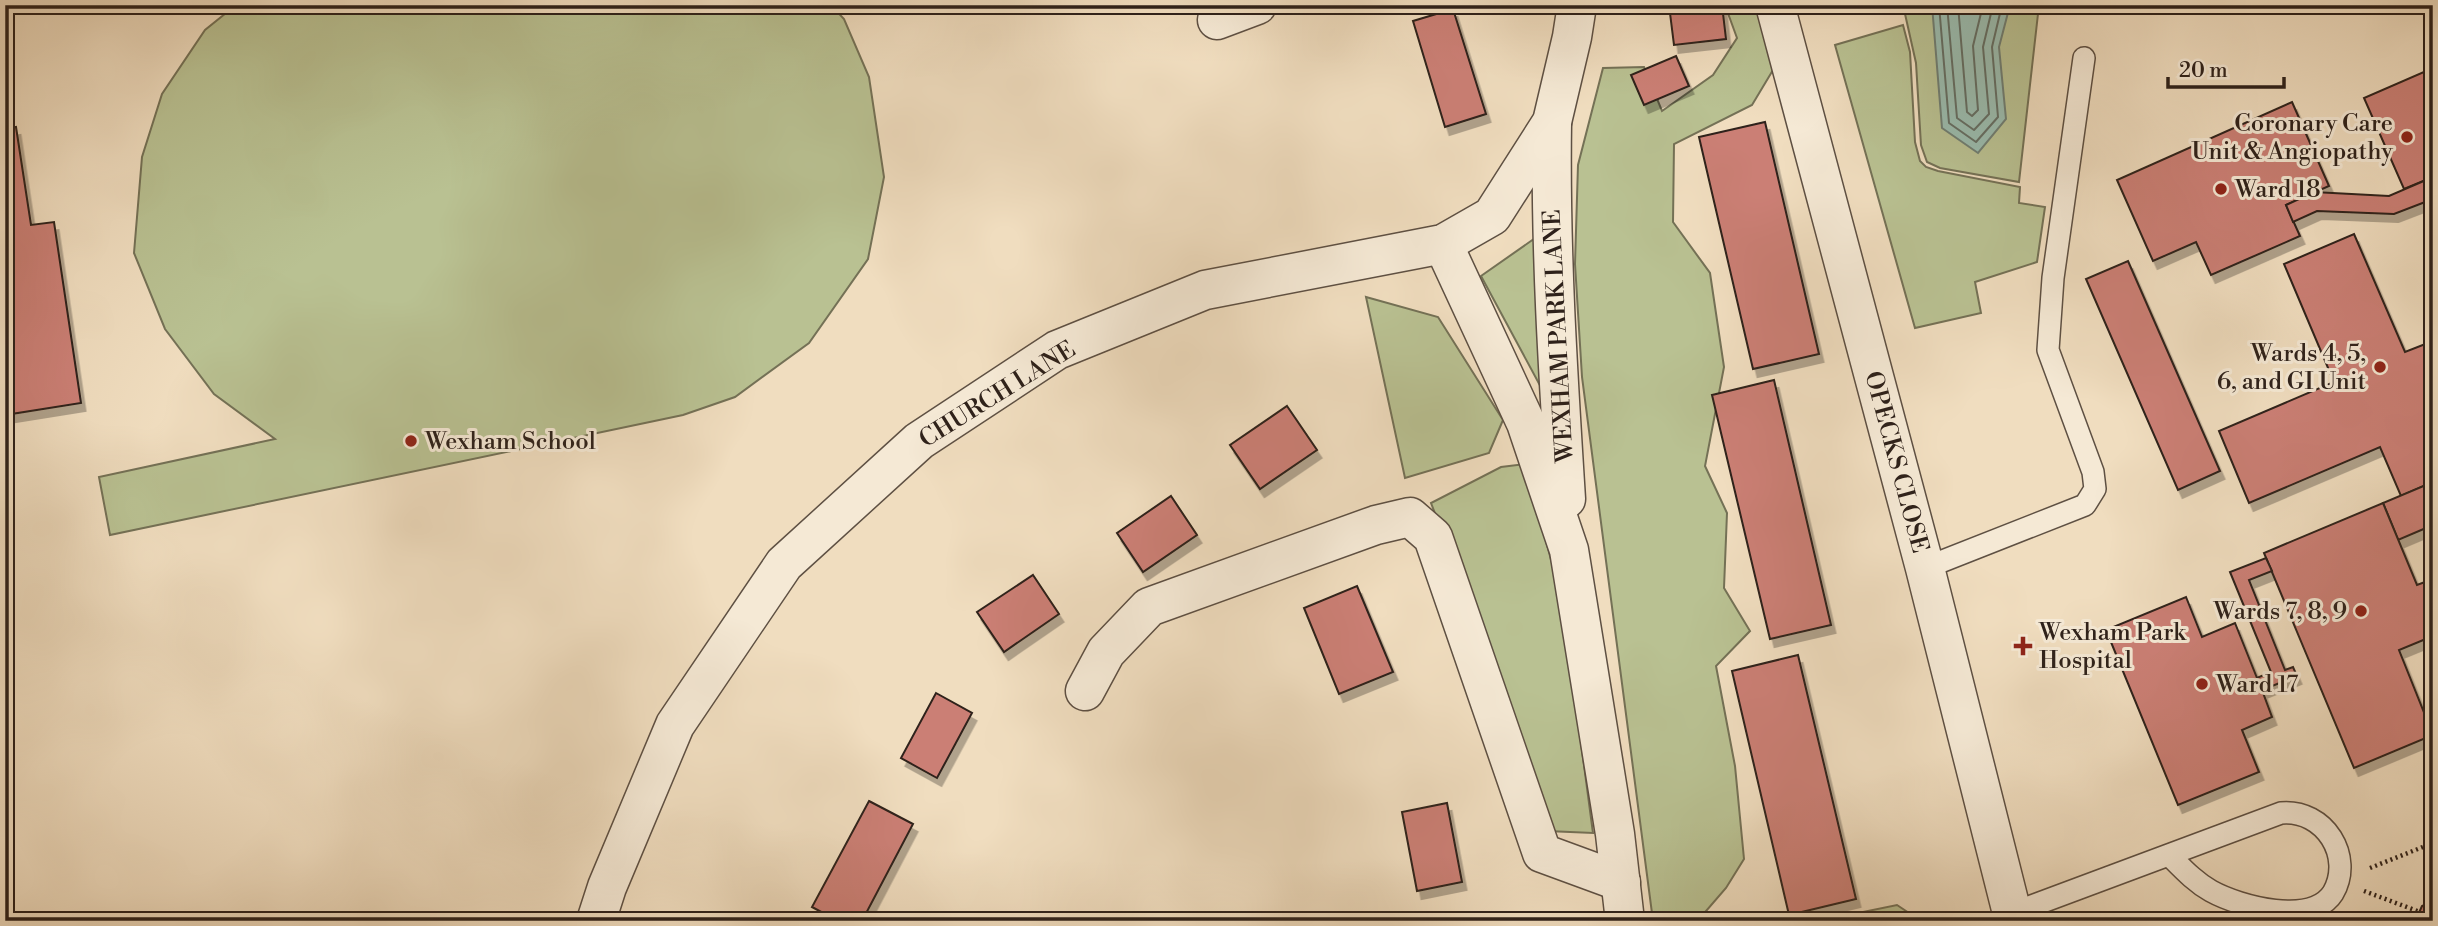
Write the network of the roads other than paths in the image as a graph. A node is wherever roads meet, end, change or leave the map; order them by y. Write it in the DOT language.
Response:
graph roads {
  1 [pos="1257,5"];
  2 [pos="1577,5"];
  3 [pos="1775,5"];
  4 [pos="1217,20"];
  5 [pos="2084,58"];
  6 [pos="1552,122"];
  7 [pos="1443,244"];
  8 [pos="1569,550"];
  9 [pos="1925,568"];
  10 [pos="1086,691"];
  11 [pos="2170,856"];
  12 [pos="1621,882"];
  13 [pos="2013,917"];
  14 [pos="596,921"];
  15 [pos="1625,921"];
  1 -- 4 [label="street"];
  2 -- 6 [label="street, CHURCH LANE"];
  3 -- 9 [label="street, OPECKS CLOSE"];
  5 -- 9 [label="lane"];
  6 -- 7 [label="street, CHURCH LANE"];
  6 -- 8 [label="street, WEXHAM PARK LANE"];
  7 -- 8 [label="street, WEXHAM PARK LANE"];
  7 -- 14 [label="street, CHURCH LANE"];
  8 -- 12 [label="street, WEXHAM PARK LANE"];
  9 -- 13 [label="street, OPECKS CLOSE"];
  10 -- 12 [label="street"];
  11 -- 11 [label="lane"];
  11 -- 13 [label="lane"];
  12 -- 15 [label="street, WEXHAM PARK LANE"];
}
